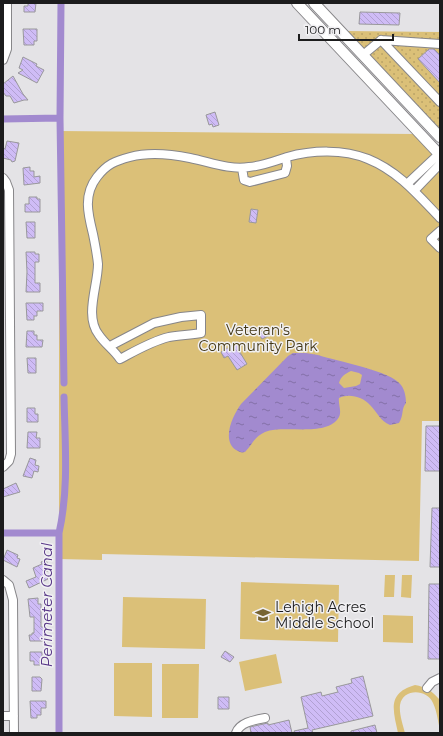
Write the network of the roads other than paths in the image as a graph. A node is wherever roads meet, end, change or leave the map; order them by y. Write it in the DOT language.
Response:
graph roads {
  1 [pos="7,3"];
  2 [pos="297,3"];
  3 [pos="316,5"];
  4 [pos="317,24"];
  5 [pos="381,40"];
  6 [pos="440,44"];
  7 [pos="364,56"];
  8 [pos="3,60"];
  9 [pos="440,102"];
  10 [pos="440,137"];
  11 [pos="440,157"];
  12 [pos="286,158"];
  13 [pos="242,168"];
  14 [pos="3,178"];
  15 [pos="407,184"];
  16 [pos="414,191"];
  17 [pos="440,218"];
  18 [pos="440,231"];
  19 [pos="440,248"];
  20 [pos="6,258"];
  21 [pos="6,338"];
  22 [pos="110,346"];
  23 [pos="3,467"];
  24 [pos="6,583"];
  25 [pos="440,678"];
  26 [pos="427,688"];
  27 [pos="3,716"];
  28 [pos="14,716"];
  29 [pos="265,718"];
  30 [pos="14,733"];
  31 [pos="236,733"];
  1 -- 8 [label="street"];
  2 -- 4 [label="main road"];
  3 -- 4 [label="main road"];
  3 -- 7 [label="main road"];
  4 -- 11 [label="main road"];
  5 -- 6 [label="street"];
  5 -- 7 [label="street"];
  5 -- 9 [label="street"];
  7 -- 10 [label="main road"];
  11 -- 15 [label="street"];
  11 -- 16 [label="street"];
  12 -- 13 [label="street"];
  12 -- 13 [label="street"];
  12 -- 15 [label="street"];
  13 -- 22 [label="street"];
  14 -- 20 [label="street"];
  15 -- 16 [label="street"];
  16 -- 17 [label="street"];
  18 -- 19 [label="street"];
  20 -- 21 [label="street"];
  21 -- 23 [label="street"];
  22 -- 22 [label="street"];
  24 -- 28 [label="street"];
  25 -- 26 [label="street"];
  27 -- 28 [label="street"];
  28 -- 30 [label="street"];
  29 -- 31 [label="street"];
}
